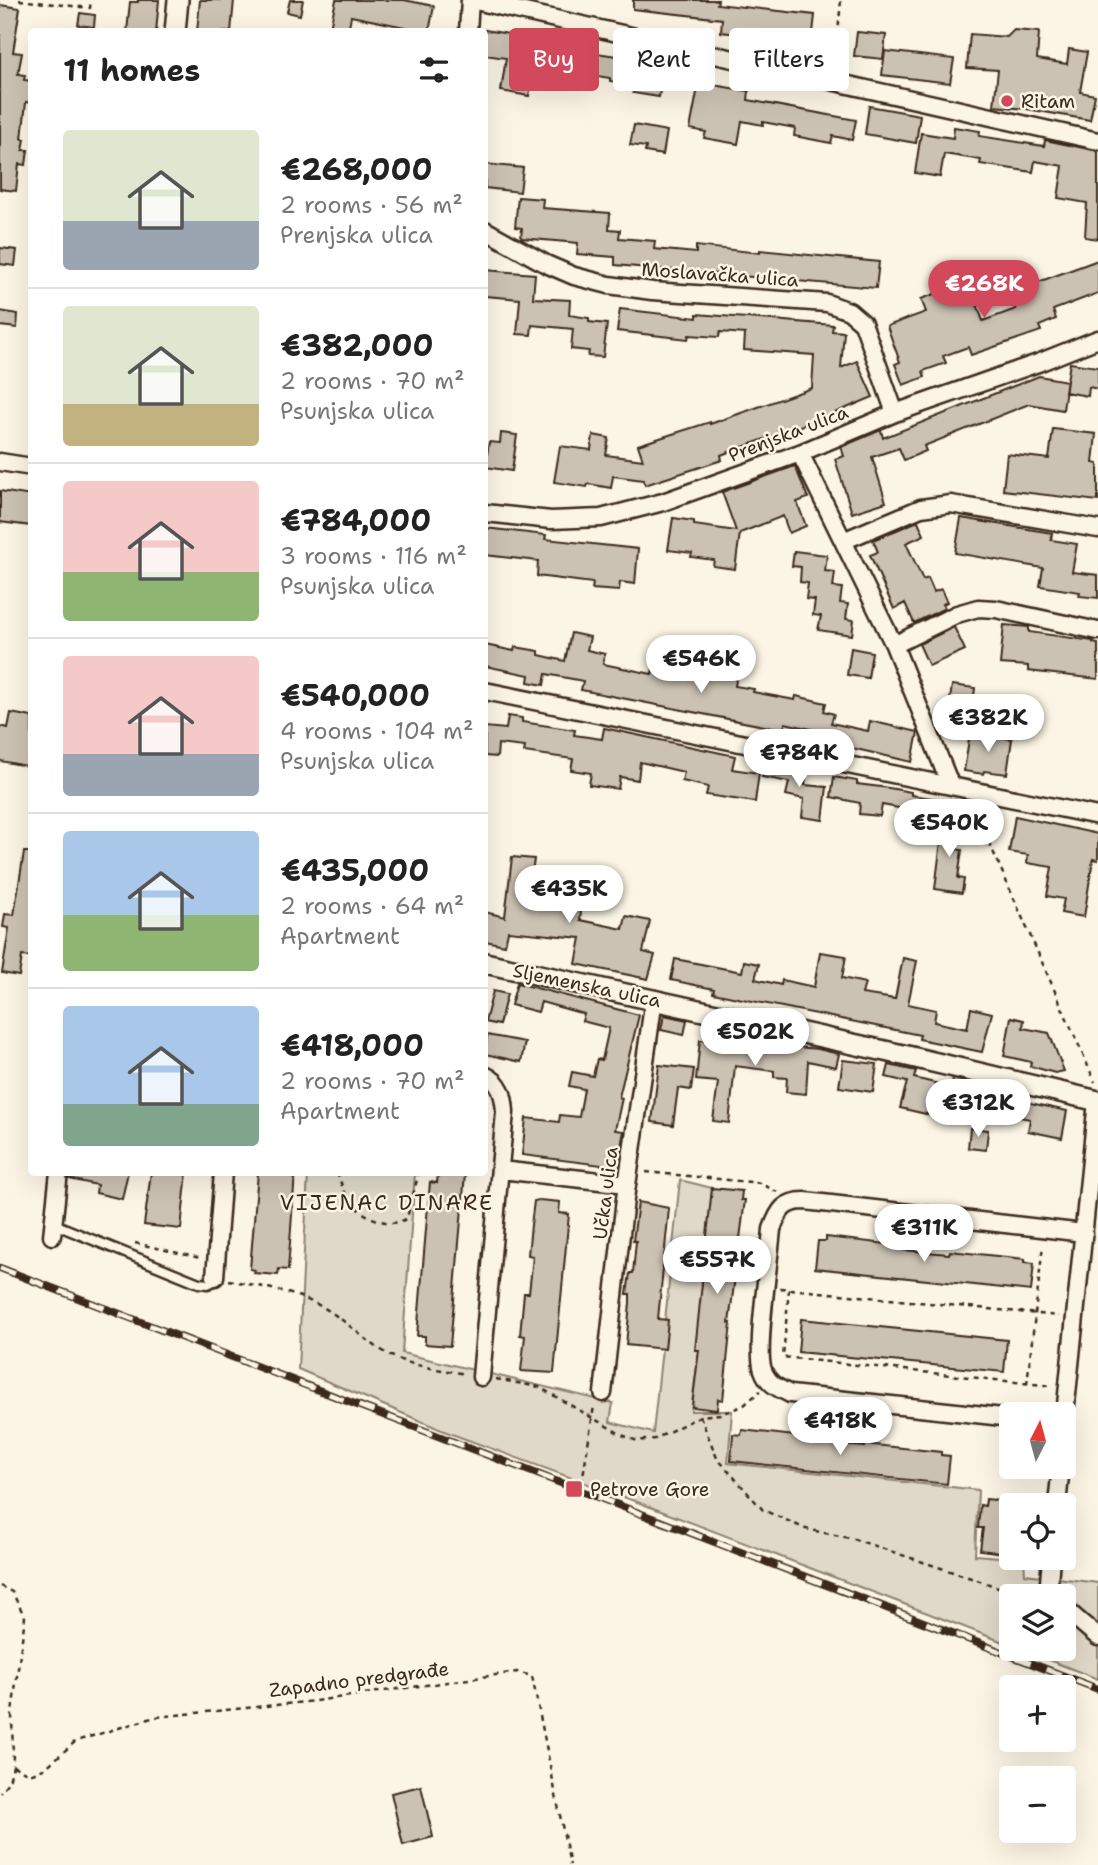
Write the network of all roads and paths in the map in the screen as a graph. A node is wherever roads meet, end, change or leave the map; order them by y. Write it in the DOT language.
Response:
graph roads {
  1 [pos="19,0"];
  2 [pos="91,0"];
  3 [pos="178,0"];
  4 [pos="471,0"];
  5 [pos="841,0"];
  6 [pos="175,28"];
  7 [pos="468,28"];
  8 [pos="838,28"];
  9 [pos="729,59"];
  10 [pos="849,87"];
  11 [pos="1098,141"];
  12 [pos="488,232"];
  13 [pos="1098,339"];
  14 [pos="895,413"];
  15 [pos="800,453"];
  16 [pos="0,462"];
  17 [pos="28,466"];
  18 [pos="488,513"];
  19 [pos="1098,529"];
  20 [pos="844,541"];
  21 [pos="1098,631"];
  22 [pos="894,645"];
  23 [pos="488,692"];
  24 [pos="958,786"];
  25 [pos="1098,816"];
  26 [pos="488,964"];
  27 [pos="654,999"];
  28 [pos="488,1076"];
  29 [pos="1098,1098"];
  30 [pos="500,1170"];
  31 [pos="60,1176"];
  32 [pos="223,1176"];
  33 [pos="339,1176"];
  34 [pos="418,1176"];
  35 [pos="628,1177"];
  36 [pos="793,1201"];
  37 [pos="1045,1228"];
  38 [pos="53,1230"];
  39 [pos="1084,1233"];
  40 [pos="135,1243"];
  41 [pos="216,1269"];
  42 [pos="766,1286"];
  43 [pos="789,1289"];
  44 [pos="1035,1314"];
  45 [pos="1076,1318"];
  46 [pos="481,1377"];
  47 [pos="1027,1384"];
  48 [pos="1069,1387"];
  49 [pos="603,1392"];
  50 [pos="1067,1402"];
  51 [pos="700,1416"];
  52 [pos="999,1417"];
  53 [pos="582,1483"];
  54 [pos="0,1586"];
  55 [pos="999,1587"];
  56 [pos="1076,1618"];
  57 [pos="1098,1637"];
  58 [pos="13,1766"];
  59 [pos="0,1792"];
  60 [pos="570,1865"];
  1 -- 2 [label="path"];
  3 -- 6 [label="street"];
  4 -- 7 [label="street"];
  4 -- 9 [label="street"];
  5 -- 8 [label="path"];
  10 -- 11 [label="street"];
  12 -- 14 [label="street, Moslavačka ulica"];
  13 -- 14 [label="street, Prenjska ulica"];
  14 -- 15 [label="street, Prenjska ulica"];
  15 -- 18 [label="street, Prenjska ulica"];
  15 -- 20 [label="street"];
  16 -- 17 [label="street"];
  19 -- 20 [label="street"];
  20 -- 22 [label="street"];
  21 -- 22 [label="street"];
  22 -- 24 [label="street"];
  23 -- 24 [label="street"];
  24 -- 25 [label="street"];
  24 -- 29 [label="path"];
  26 -- 27 [label="street, Sljemenska ulica"];
  27 -- 29 [label="street, Sljemenska ulica"];
  27 -- 35 [label="street, Učka ulica"];
  28 -- 30 [label="street"];
  29 -- 39 [label="street"];
  30 -- 35 [label="street"];
  30 -- 46 [label="street"];
  31 -- 38 [label="street"];
  32 -- 41 [label="street"];
  33 -- 34 [label="path"];
  35 -- 36 [label="path"];
  35 -- 49 [label="street, Učka ulica"];
  36 -- 37 [label="street"];
  36 -- 42 [label="street"];
  37 -- 39 [label="street"];
  37 -- 44 [label="path"];
  38 -- 41 [label="lane"];
  39 -- 45 [label="street"];
  40 -- 41 [label="path"];
  42 -- 43 [label="path"];
  42 -- 52 [label="street"];
  43 -- 44 [label="path"];
  43 -- 47 [label="path"];
  44 -- 45 [label="path"];
  44 -- 47 [label="path"];
  45 -- 48 [label="street"];
  47 -- 48 [label="path"];
  48 -- 50 [label="street"];
  49 -- 53 [label="path"];
  51 -- 55 [label="path"];
  54 -- 58 [label="path"];
  56 -- 57 [label="street"];
  58 -- 59 [label="path"];
  58 -- 60 [label="path, Zapadno predgrađe"];
}
